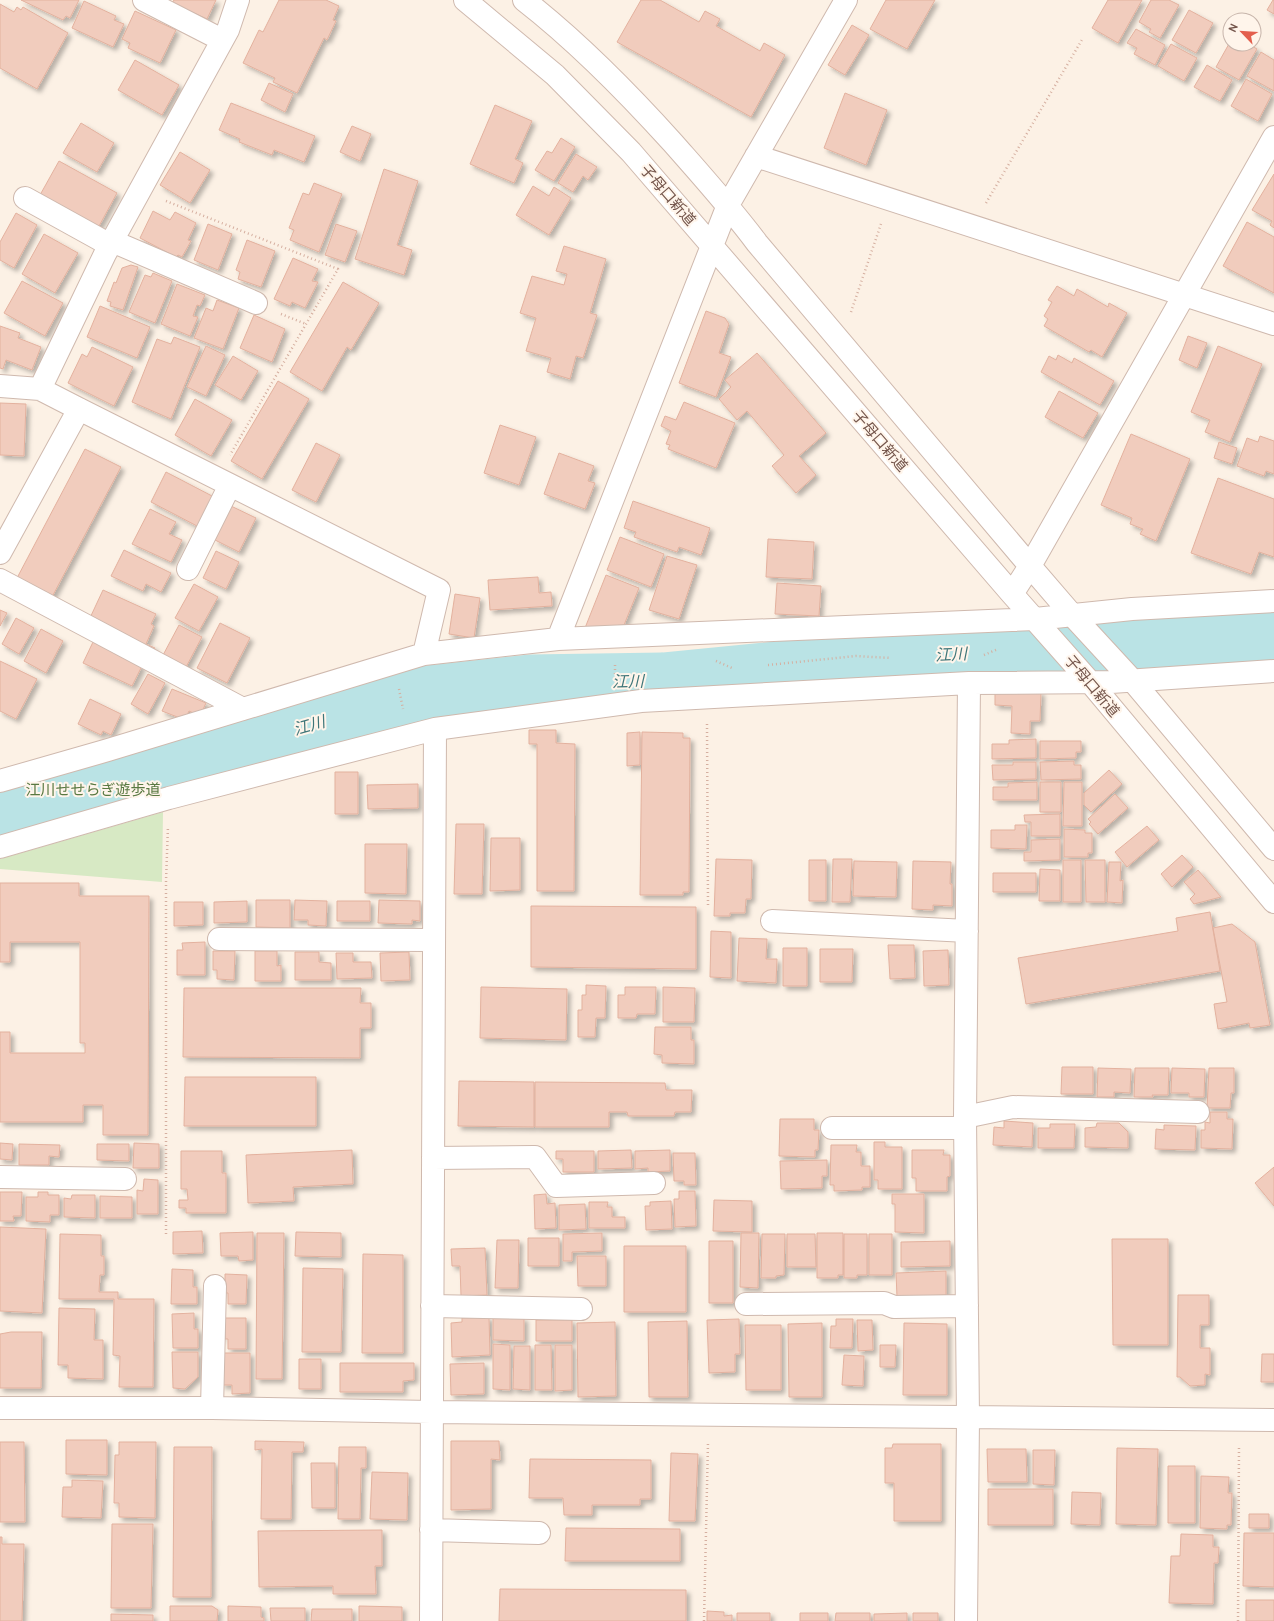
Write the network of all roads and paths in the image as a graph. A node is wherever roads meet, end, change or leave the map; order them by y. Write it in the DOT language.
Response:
graph roads {
  1 [pos="144,0"];
  2 [pos="238,0"];
  3 [pos="465,0"];
  4 [pos="524,0"];
  5 [pos="846,0"];
  6 [pos="1083,38"];
  7 [pos="222,40"];
  8 [pos="1274,138"];
  9 [pos="756,156"];
  10 [pos="25,198"];
  11 [pos="728,205"];
  12 [pos="883,218"];
  13 [pos="973,226"];
  14 [pos="111,243"];
  15 [pos="712,246"];
  16 [pos="1184,294"];
  17 [pos="256,303"];
  18 [pos="849,319"];
  19 [pos="1274,324"];
  20 [pos="0,386"];
  21 [pos="40,389"];
  22 [pos="79,409"];
  23 [pos="230,485"];
  24 [pos="0,553"];
  25 [pos="1030,566"];
  26 [pos="188,570"];
  27 [pos="0,580"];
  28 [pos="1012,594"];
  29 [pos="1274,602"];
  30 [pos="1073,616"];
  31 [pos="1035,619"];
  32 [pos="614,637"];
  33 [pos="558,640"];
  34 [pos="424,654"];
  35 [pos="396,663"];
  36 [pos="1274,671"];
  37 [pos="1132,680"];
  38 [pos="1090,682"];
  39 [pos="969,683"];
  40 [pos="707,697"];
  41 [pos="614,704"];
  42 [pos="243,709"];
  43 [pos="435,729"];
  44 [pos="408,735"];
  45 [pos="0,780"];
  46 [pos="169,798"];
  47 [pos="0,847"];
  48 [pos="1274,849"];
  49 [pos="1274,902"];
  50 [pos="708,906"];
  51 [pos="772,921"];
  52 [pos="967,931"];
  53 [pos="219,939"];
  54 [pos="434,940"];
  55 [pos="1198,1112"];
  56 [pos="965,1123"];
  57 [pos="832,1128"];
  58 [pos="433,1158"];
  59 [pos="0,1177"];
  60 [pos="125,1179"];
  61 [pos="654,1183"];
  62 [pos="166,1234"];
  63 [pos="215,1286"];
  64 [pos="746,1304"];
  65 [pos="432,1306"];
  66 [pos="967,1306"];
  67 [pos="581,1309"];
  68 [pos="0,1408"];
  69 [pos="212,1408"];
  70 [pos="432,1412"];
  71 [pos="968,1418"];
  72 [pos="1274,1420"];
  73 [pos="708,1436"];
  74 [pos="1239,1441"];
  75 [pos="431,1530"];
  76 [pos="539,1533"];
  77 [pos="431,1621"];
  78 [pos="704,1621"];
  79 [pos="966,1621"];
  80 [pos="1238,1621"];
  1 -- 7 [label="street"];
  2 -- 7 [label="street"];
  3 -- 15 [label="street, 子母口新道"];
  4 -- 11 [label="street, 子母口新道"];
  5 -- 9 [label="street"];
  6 -- 13 [label="path"];
  7 -- 14 [label="street"];
  8 -- 16 [label="street"];
  9 -- 11 [label="street"];
  9 -- 13 [label="street"];
  10 -- 14 [label="street"];
  11 -- 15 [label="street"];
  11 -- 25 [label="street, 子母口新道"];
  12 -- 18 [label="path"];
  13 -- 16 [label="street"];
  14 -- 17 [label="street"];
  14 -- 21 [label="street"];
  15 -- 28 [label="street, 子母口新道"];
  15 -- 33 [label="street"];
  16 -- 19 [label="street"];
  16 -- 25 [label="street"];
  20 -- 21 [label="street"];
  21 -- 22 [label="street"];
  22 -- 23 [label="street"];
  22 -- 24 [label="street"];
  23 -- 26 [label="street"];
  23 -- 34 [label="street"];
  25 -- 28 [label="street"];
  25 -- 30 [label="street, 子母口新道"];
  27 -- 42 [label="street"];
  28 -- 31 [label="street, 子母口新道"];
  29 -- 30 [label="street"];
  30 -- 31 [label="street"];
  30 -- 37 [label="street, 子母口新道"];
  31 -- 32 [label="street"];
  31 -- 38 [label="street, 子母口新道"];
  32 -- 33 [label="street"];
  32 -- 41 [label="path"];
  33 -- 34 [label="street"];
  34 -- 35 [label="street"];
  35 -- 42 [label="street"];
  35 -- 44 [label="path"];
  36 -- 37 [label="street"];
  37 -- 38 [label="street"];
  37 -- 48 [label="street, 子母口新道"];
  38 -- 39 [label="street"];
  38 -- 49 [label="street, 子母口新道"];
  39 -- 40 [label="street"];
  39 -- 52 [label="street"];
  40 -- 41 [label="street"];
  40 -- 50 [label="path"];
  41 -- 43 [label="street"];
  42 -- 45 [label="street"];
  43 -- 44 [label="street"];
  43 -- 54 [label="street"];
  44 -- 46 [label="street"];
  46 -- 47 [label="street"];
  46 -- 62 [label="path"];
  51 -- 52 [label="street"];
  52 -- 56 [label="street"];
  53 -- 54 [label="street"];
  54 -- 58 [label="street"];
  55 -- 56 [label="street"];
  56 -- 57 [label="street"];
  56 -- 66 [label="street"];
  58 -- 61 [label="street"];
  58 -- 65 [label="street"];
  59 -- 60 [label="street"];
  63 -- 69 [label="street"];
  64 -- 66 [label="street"];
  65 -- 67 [label="street"];
  65 -- 70 [label="street"];
  66 -- 71 [label="street"];
  68 -- 69 [label="street"];
  69 -- 70 [label="street"];
  70 -- 71 [label="street"];
  70 -- 75 [label="street"];
  71 -- 72 [label="street"];
  71 -- 79 [label="street"];
  73 -- 78 [label="path"];
  74 -- 80 [label="path"];
  75 -- 76 [label="street"];
  75 -- 77 [label="street"];
}
